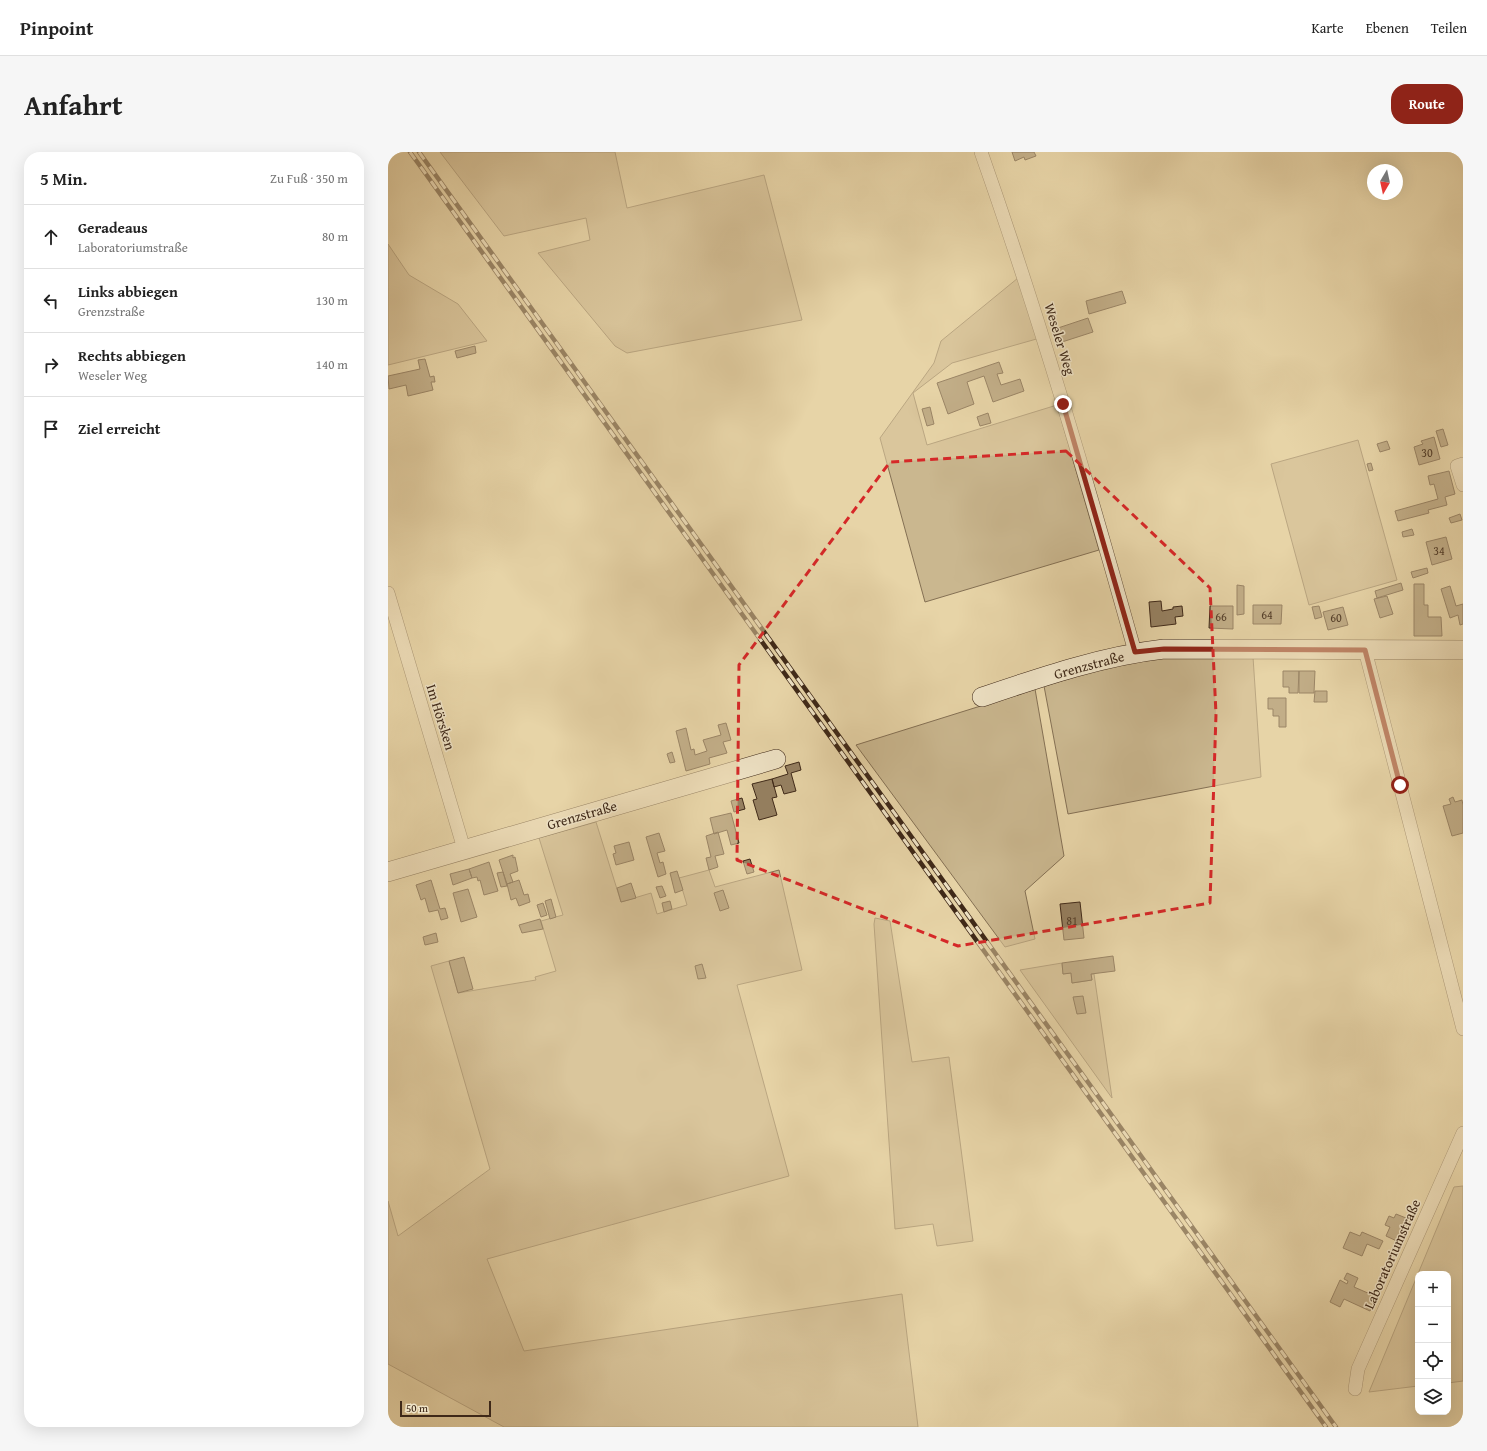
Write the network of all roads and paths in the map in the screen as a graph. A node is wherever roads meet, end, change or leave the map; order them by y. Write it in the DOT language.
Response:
graph roads {
  1 [pos="981,152"];
  2 [pos="1463,464"];
  3 [pos="1463,484"];
  4 [pos="388,593"];
  5 [pos="1365,650"];
  6 [pos="1463,650"];
  7 [pos="1135,652"];
  8 [pos="982,696"];
  9 [pos="776,759"];
  10 [pos="464,849"];
  11 [pos="388,872"];
  12 [pos="1463,1029"];
  13 [pos="1463,1133"];
  14 [pos="1355,1390"];
  1 -- 7 [label="street, Weseler Weg"];
  2 -- 3 [label="street"];
  4 -- 10 [label="street, Im Hörsken"];
  5 -- 6 [label="street, Grenzstraße"];
  5 -- 7 [label="street, Grenzstraße"];
  5 -- 12 [label="street"];
  7 -- 8 [label="street, Grenzstraße"];
  9 -- 10 [label="street, Grenzstraße"];
  10 -- 11 [label="street, Grenzstraße"];
  13 -- 14 [label="street, Laboratoriumstraße"];
}
